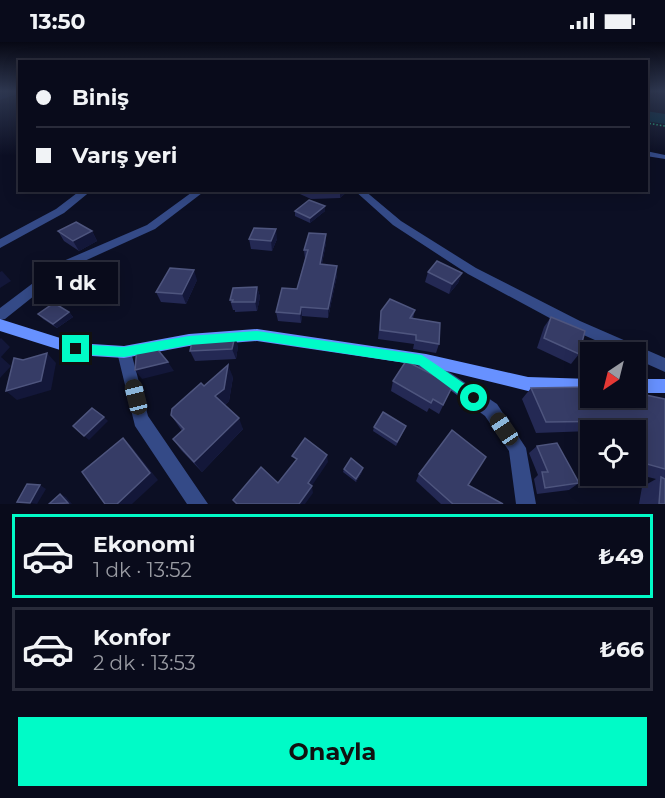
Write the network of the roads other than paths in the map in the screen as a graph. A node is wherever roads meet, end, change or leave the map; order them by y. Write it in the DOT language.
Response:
graph roads {
  1 [pos="648,153"];
  2 [pos="665,157"];
  3 [pos="85,192"];
  4 [pos="199,192"];
  5 [pos="360,192"];
  6 [pos="0,244"];
  7 [pos="0,315"];
  8 [pos="0,325"];
  9 [pos="124,352"];
  10 [pos="422,360"];
  11 [pos="665,365"];
  12 [pos="580,386"];
  13 [pos="646,386"];
  14 [pos="665,386"];
  15 [pos="198,504"];
  16 [pos="526,504"];
  1 -- 2 [label="street"];
  3 -- 6 [label="street"];
  4 -- 7 [label="street"];
  5 -- 11 [label="street"];
  8 -- 9 [label="street"];
  9 -- 10 [label="street"];
  9 -- 15 [label="street"];
  10 -- 12 [label="street"];
  10 -- 16 [label="street"];
  13 -- 14 [label="street"];
}
